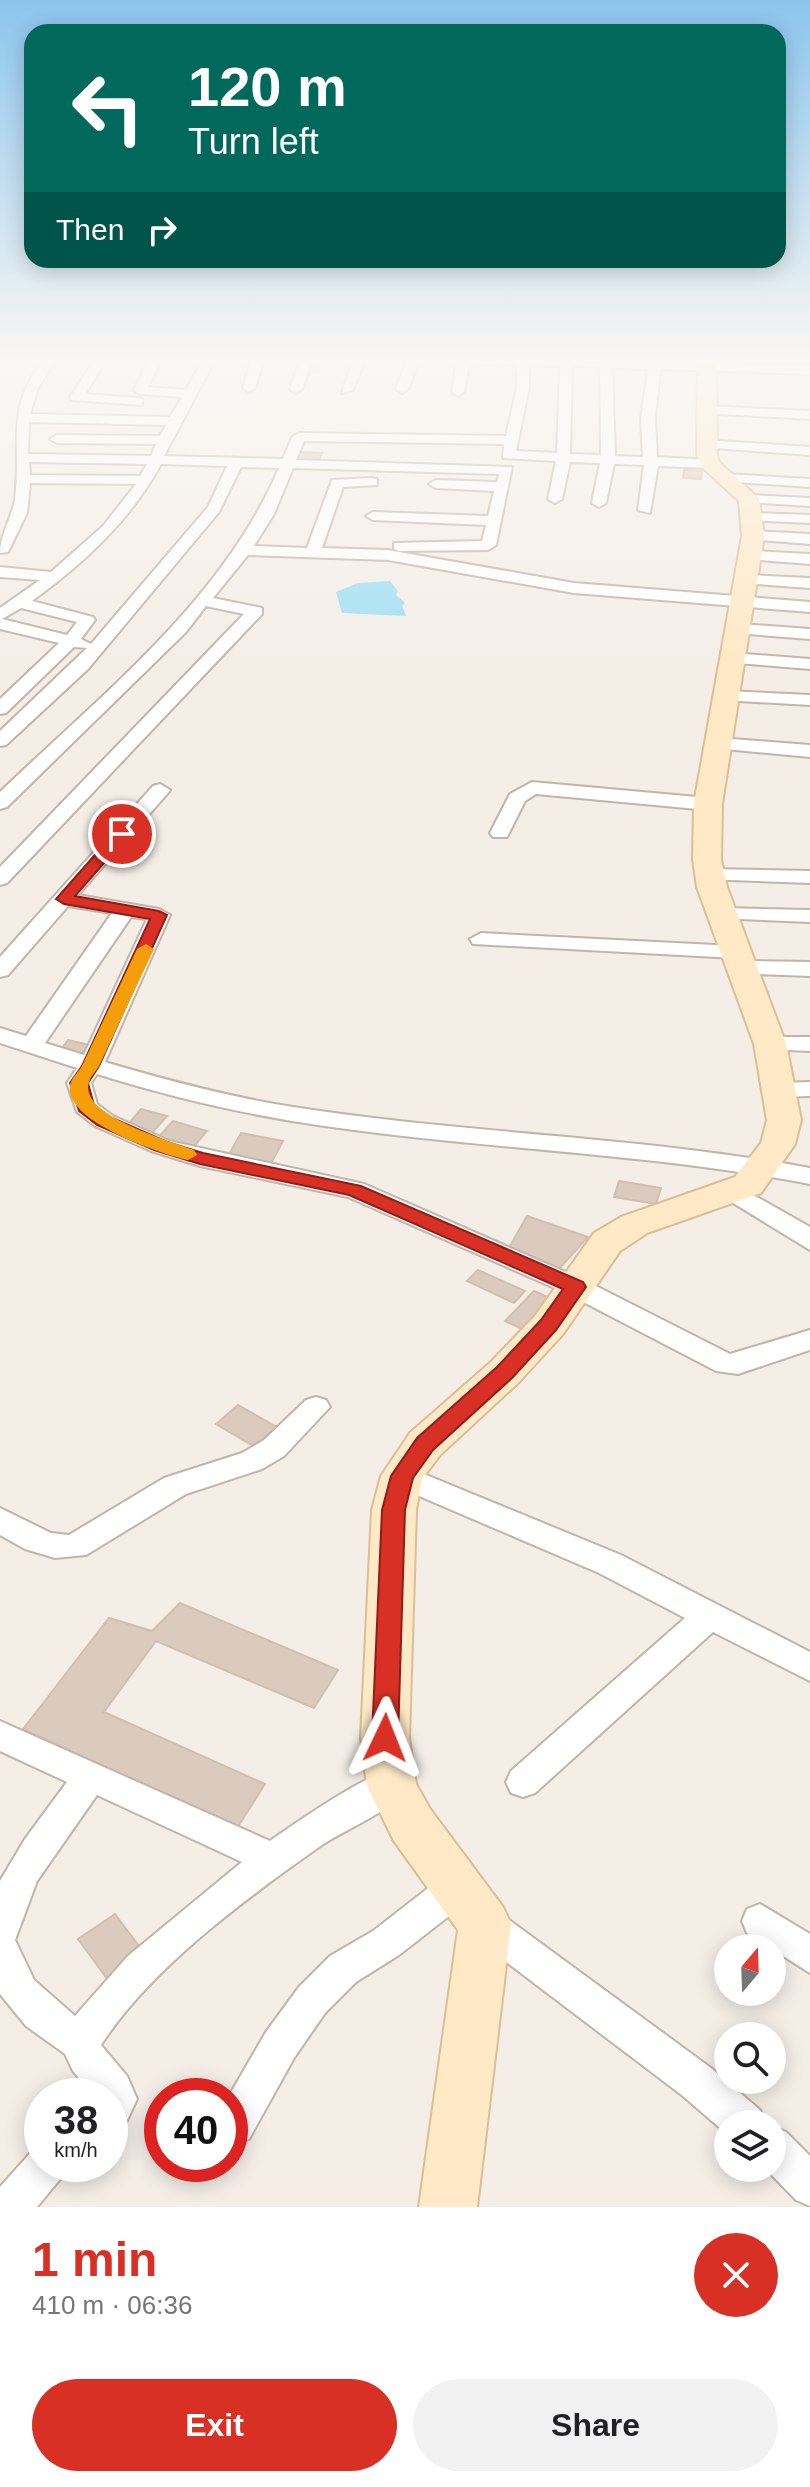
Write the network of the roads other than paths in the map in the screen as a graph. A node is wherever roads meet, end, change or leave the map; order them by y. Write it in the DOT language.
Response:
graph roads {
  1 [pos="24,461"];
  2 [pos="156,461"];
  3 [pos="236,461"];
  4 [pos="488,461"];
  5 [pos="508,461"];
  6 [pos="563,461"];
  7 [pos="608,461"];
  8 [pos="649,461"];
  9 [pos="288,462"];
  10 [pos="718,462"];
  11 [pos="767,464"];
  12 [pos="810,467"];
  13 [pos="22,479"];
  14 [pos="146,480"];
  15 [pos="810,483"];
  16 [pos="502,487"];
  17 [pos="377,493"];
  18 [pos="555,499"];
  19 [pos="810,502"];
  20 [pos="599,503"];
  21 [pos="645,510"];
  22 [pos="810,519"];
  23 [pos="494,521"];
  24 [pos="810,539"];
  25 [pos="1,550"];
  26 [pos="244,550"];
  27 [pos="368,550"];
  28 [pos="312,554"];
  29 [pos="810,559"];
  30 [pos="748,560"];
  31 [pos="0,572"];
  32 [pos="56,577"];
  33 [pos="810,583"];
  34 [pos="203,601"];
  35 [pos="18,602"];
  36 [pos="810,607"];
  37 [pos="0,615"];
  38 [pos="0,624"];
  39 [pos="810,634"];
  40 [pos="71,641"];
  41 [pos="97,647"];
  42 [pos="732,658"];
  43 [pos="810,664"];
  44 [pos="727,696"];
  45 [pos="810,700"];
  46 [pos="0,709"];
  47 [pos="0,741"];
  48 [pos="720,744"];
  49 [pos="810,751"];
  50 [pos="160,790"];
  51 [pos="3,798"];
  52 [pos="708,804"];
  53 [pos="500,833"];
  54 [pos="710,875"];
  55 [pos="810,877"];
  56 [pos="0,879"];
  57 [pos="64,899"];
  58 [pos="126,908"];
  59 [pos="723,914"];
  60 [pos="810,916"];
  61 [pos="481,939"];
  62 [pos="738,960"];
  63 [pos="810,969"];
  64 [pos="0,970"];
  65 [pos="0,1035"];
  66 [pos="770,1044"];
  67 [pos="810,1044"];
  68 [pos="31,1046"];
  69 [pos="85,1074"];
  70 [pos="810,1089"];
  71 [pos="780,1090"];
  72 [pos="810,1176"];
  73 [pos="751,1180"];
  74 [pos="810,1241"];
  75 [pos="576,1287"];
  76 [pos="810,1340"];
  77 [pos="316,1407"];
  78 [pos="402,1476"];
  79 [pos="0,1520"];
  80 [pos="711,1614"];
  81 [pos="810,1667"];
  82 [pos="0,1735"];
  83 [pos="91,1776"];
  84 [pos="523,1782"];
  85 [pos="392,1786"];
  86 [pos="273,1859"];
  87 [pos="458,1887"];
  88 [pos="760,1921"];
  89 [pos="485,1924"];
  90 [pos="0,1932"];
  91 [pos="0,1948"];
  92 [pos="810,1955"];
  93 [pos="80,2042"];
  94 [pos="107,2078"];
  95 [pos="248,2102"];
  96 [pos="730,2110"];
  97 [pos="786,2161"];
  98 [pos="32,2182"];
  99 [pos="810,2186"];
  100 [pos="10,2207"];
  101 [pos="448,2207"];
  1 -- 13 [label="street"];
  2 -- 14 [label="street"];
  3 -- 9 [label="street"];
  3 -- 41 [label="street"];
  4 -- 17 [label="street"];
  5 -- 16 [label="street"];
  6 -- 18 [label="street"];
  7 -- 20 [label="street"];
  8 -- 10 [label="street"];
  8 -- 21 [label="street"];
  9 -- 17 [label="street"];
  9 -- 26 [label="street"];
  10 -- 15 [label="street"];
  10 -- 30 [label="street"];
  11 -- 12 [label="street"];
  13 -- 14 [label="street"];
  13 -- 25 [label="street"];
  14 -- 32 [label="street"];
  16 -- 17 [label="street"];
  16 -- 23 [label="street"];
  17 -- 23 [label="street"];
  17 -- 27 [label="street"];
  17 -- 28 [label="street"];
  19 -- 30 [label="street"];
  22 -- 30 [label="street"];
  23 -- 27 [label="street"];
  24 -- 30 [label="street"];
  26 -- 28 [label="street"];
  26 -- 34 [label="street"];
  27 -- 28 [label="street"];
  27 -- 30 [label="street"];
  29 -- 30 [label="street"];
  30 -- 33 [label="street"];
  30 -- 36 [label="street"];
  30 -- 39 [label="street"];
  30 -- 42 [label="street"];
  31 -- 32 [label="street"];
  32 -- 35 [label="street"];
  34 -- 51 [label="street"];
  34 -- 56 [label="street"];
  35 -- 37 [label="street"];
  35 -- 40 [label="street"];
  38 -- 40 [label="street"];
  40 -- 41 [label="street"];
  40 -- 46 [label="street"];
  41 -- 47 [label="street"];
  42 -- 43 [label="street"];
  42 -- 44 [label="street"];
  44 -- 45 [label="street"];
  44 -- 48 [label="street"];
  48 -- 49 [label="street"];
  48 -- 52 [label="street"];
  50 -- 57 [label="street"];
  52 -- 53 [label="street"];
  52 -- 54 [label="street"];
  54 -- 55 [label="street"];
  54 -- 59 [label="street"];
  57 -- 58 [label="street"];
  57 -- 64 [label="street"];
  58 -- 68 [label="street"];
  58 -- 69 [label="street"];
  59 -- 60 [label="street"];
  59 -- 62 [label="street"];
  61 -- 62 [label="street"];
  62 -- 63 [label="street"];
  62 -- 66 [label="street"];
  65 -- 68 [label="street"];
  66 -- 67 [label="street"];
  66 -- 71 [label="street"];
  68 -- 69 [label="street"];
  69 -- 73 [label="street"];
  69 -- 75 [label="street"];
  70 -- 71 [label="street"];
  71 -- 73 [label="street"];
  72 -- 73 [label="street"];
  73 -- 74 [label="street"];
  73 -- 75 [label="street"];
  75 -- 76 [label="street"];
  75 -- 78 [label="street"];
  77 -- 79 [label="street"];
  78 -- 80 [label="street"];
  78 -- 85 [label="street"];
  80 -- 81 [label="street"];
  80 -- 84 [label="street"];
  82 -- 83 [label="street"];
  83 -- 86 [label="street"];
  83 -- 90 [label="street"];
  85 -- 86 [label="street"];
  85 -- 87 [label="street"];
  86 -- 93 [label="street"];
  87 -- 89 [label="street"];
  87 -- 95 [label="street"];
  88 -- 92 [label="street"];
  89 -- 96 [label="street"];
  89 -- 101 [label="street"];
  91 -- 93 [label="street"];
  93 -- 94 [label="street"];
  97 -- 99 [label="street"];
  98 -- 100 [label="street"];
}
